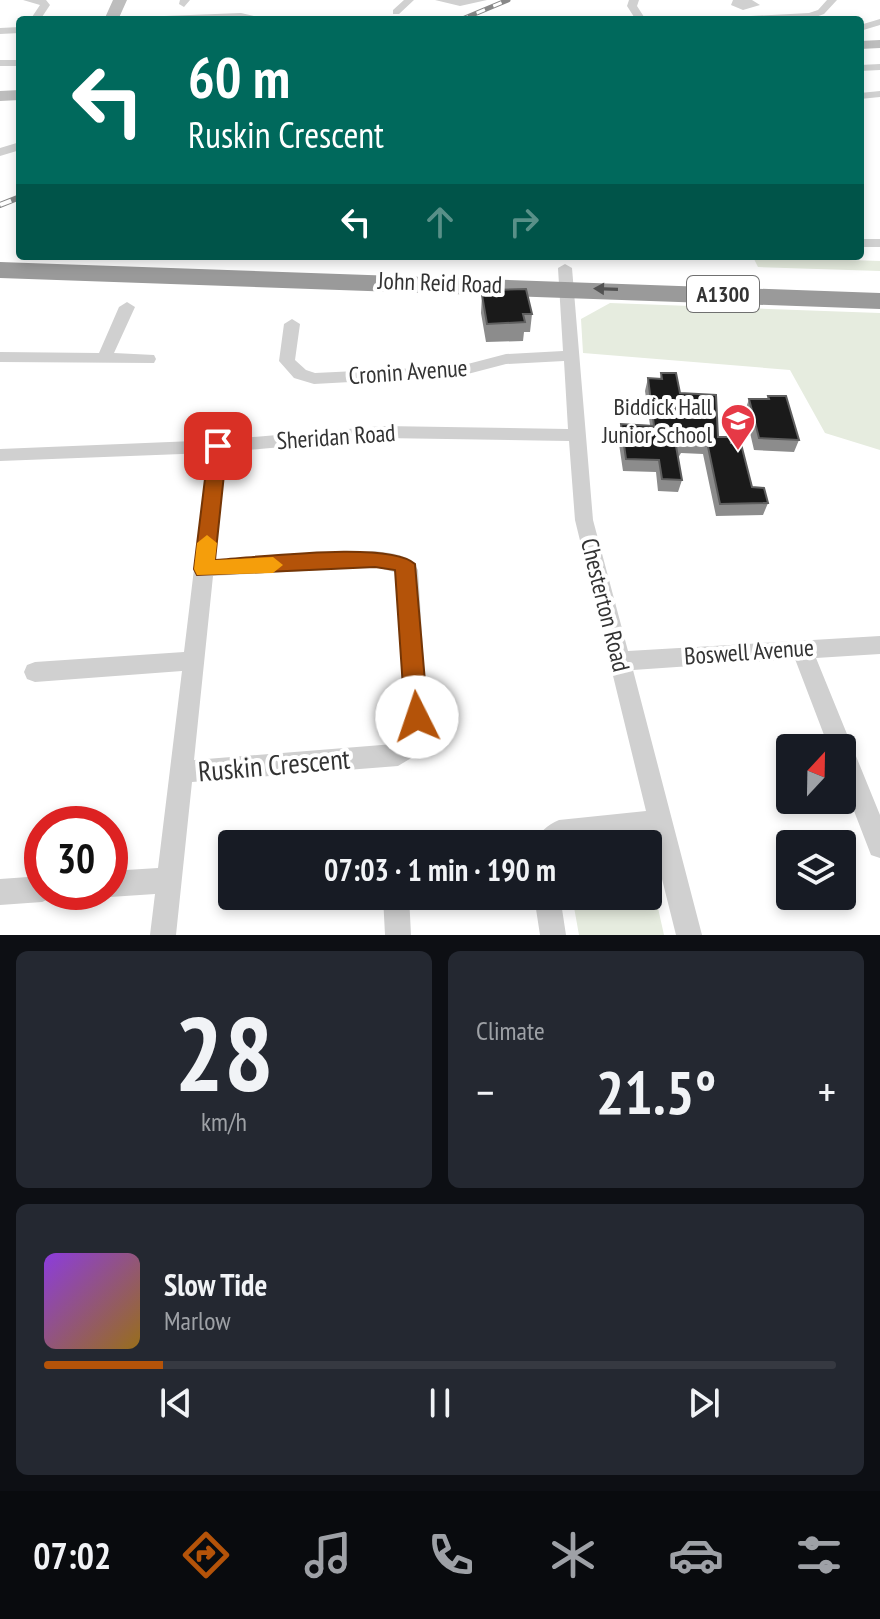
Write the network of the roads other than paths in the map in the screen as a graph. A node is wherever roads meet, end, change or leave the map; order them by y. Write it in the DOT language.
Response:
graph roads {
  1 [pos="28,0"];
  2 [pos="409,0"];
  3 [pos="440,0"];
  4 [pos="482,0"];
  5 [pos="832,0"];
  6 [pos="396,12"];
  7 [pos="38,16"];
  8 [pos="800,16"];
  9 [pos="103,260"];
  10 [pos="0,270"];
  11 [pos="566,278"];
  12 [pos="880,282"];
  13 [pos="880,301"];
  14 [pos="127,307"];
  15 [pos="292,324"];
  16 [pos="571,356"];
  17 [pos="0,357"];
  18 [pos="104,359"];
  19 [pos="148,359"];
  20 [pos="576,435"];
  21 [pos="218,446"];
  22 [pos="0,455"];
  23 [pos="204,569"];
  24 [pos="880,645"];
  25 [pos="802,649"];
  26 [pos="194,661"];
  27 [pos="618,661"];
  28 [pos="35,672"];
  29 [pos="836,734"];
  30 [pos="181,772"];
  31 [pos="856,785"];
  32 [pos="660,822"];
  33 [pos="579,830"];
  34 [pos="880,846"];
  35 [pos="169,880"];
  36 [pos="128,883"];
  37 [pos="24,890"];
  38 [pos="0,892"];
  39 [pos="397,910"];
  40 [pos="549,910"];
  41 [pos="163,935"];
  42 [pos="398,935"];
  43 [pos="553,935"];
  44 [pos="689,935"];
  1 -- 7 [label="street"];
  2 -- 6 [label="street"];
  3 -- 4 [label="street"];
  5 -- 8 [label="street"];
  9 -- 11 [label="highway, John Reid Road / A1300"];
  10 -- 11 [label="highway, John Reid Road / A1300"];
  11 -- 12 [label="highway, John Reid Road / A1300"];
  13 -- 11 [label="highway, John Reid Road / A1300, one-way"];
  11 -- 16 [label="street, Chesterton Road"];
  14 -- 18 [label="street"];
  15 -- 16 [label="street, Cronin Avenue"];
  16 -- 20 [label="street, Chesterton Road"];
  17 -- 18 [label="street"];
  18 -- 19 [label="street"];
  20 -- 21 [label="street, Sheridan Road"];
  20 -- 27 [label="street, Chesterton Road"];
  21 -- 22 [label="street, Sheridan Road"];
  21 -- 23 [label="street"];
  23 -- 26 [label="street"];
  23 -- 30 [label="street, Ruskin Crescent"];
  24 -- 25 [label="street, Boswell Avenue"];
  25 -- 27 [label="street, Boswell Avenue"];
  25 -- 29 [label="street"];
  26 -- 28 [label="street"];
  26 -- 30 [label="street"];
  27 -- 32 [label="street, Chesterton Road"];
  30 -- 35 [label="street"];
  31 -- 34 [label="street"];
  32 -- 33 [label="street"];
  32 -- 44 [label="street, Chesterton Road"];
  35 -- 36 [label="street"];
  35 -- 41 [label="street"];
  37 -- 38 [label="street"];
  39 -- 42 [label="street"];
  40 -- 43 [label="street"];
}
